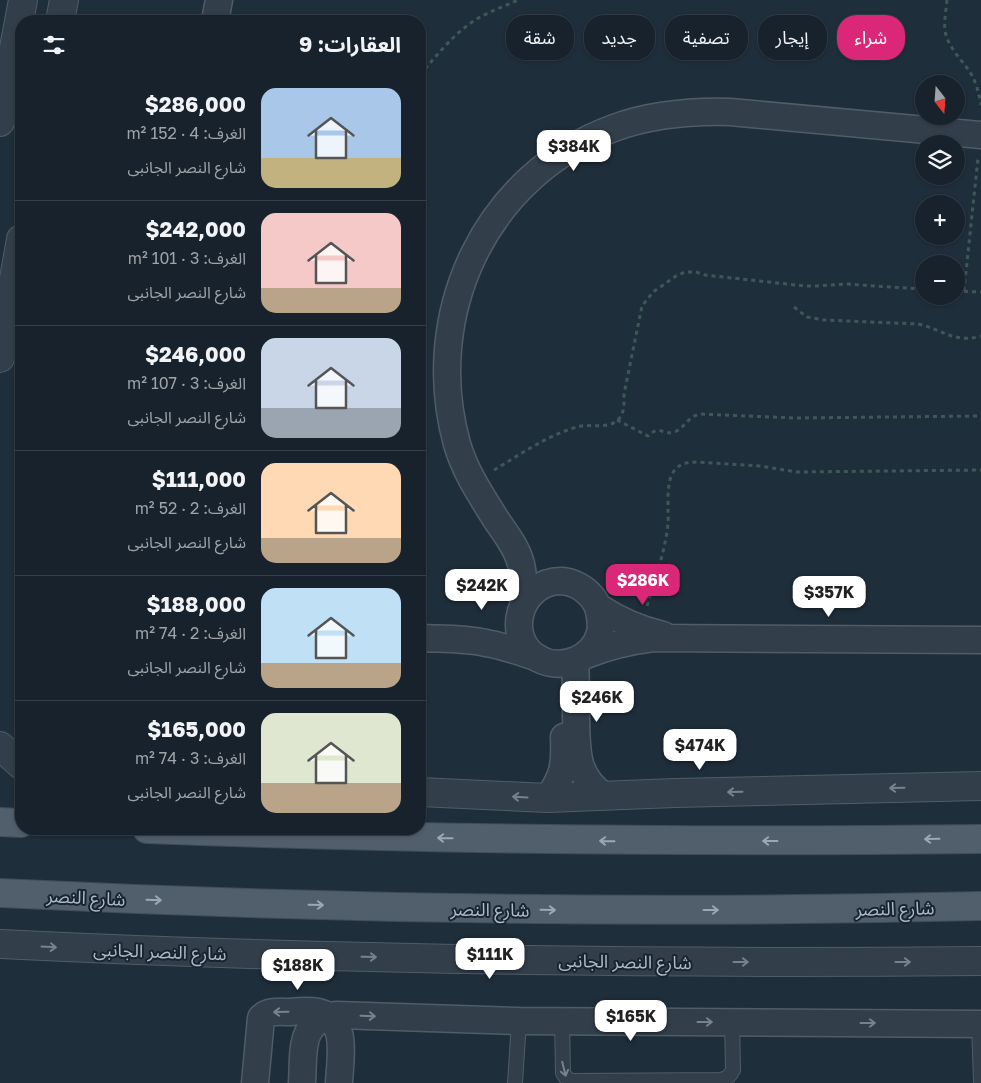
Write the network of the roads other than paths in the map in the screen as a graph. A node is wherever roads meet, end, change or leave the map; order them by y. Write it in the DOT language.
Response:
graph roads {
  1 [pos="23,0"];
  2 [pos="64,0"];
  3 [pos="218,0"];
  4 [pos="20,15"];
  5 [pos="61,15"];
  6 [pos="216,15"];
  7 [pos="15,42"];
  8 [pos="0,122"];
  9 [pos="980,135"];
  10 [pos="15,273"];
  11 [pos="0,358"];
  12 [pos="513,545"];
  13 [pos="561,581"];
  14 [pos="522,607"];
  15 [pos="598,607"];
  16 [pos="426,638"];
  17 [pos="676,638"];
  18 [pos="458,639"];
  19 [pos="981,640"];
  20 [pos="566,660"];
  21 [pos="0,746"];
  22 [pos="15,760"];
  23 [pos="0,766"];
  24 [pos="15,766"];
  25 [pos="981,786"];
  26 [pos="426,792"];
  27 [pos="604,796"];
  28 [pos="548,798"];
  29 [pos="0,822"];
  30 [pos="15,823"];
  31 [pos="344,835"];
  32 [pos="981,839"];
  33 [pos="0,893"];
  34 [pos="981,906"];
  35 [pos="0,944"];
  36 [pos="981,961"];
  37 [pos="327,1016"];
  38 [pos="519,1021"];
  39 [pos="562,1021"];
  40 [pos="732,1022"];
  41 [pos="980,1024"];
  42 [pos="981,1080"];
  43 [pos="255,1083"];
  44 [pos="302,1083"];
  45 [pos="340,1083"];
  46 [pos="515,1083"];
  1 -- 4 [label="street"];
  2 -- 5 [label="street"];
  3 -- 6 [label="street"];
  7 -- 8 [label="street"];
  9 -- 12 [label="street"];
  10 -- 11 [label="street"];
  12 -- 13 [label="street"];
  12 -- 14 [label="street"];
  13 -- 14 [label="street"];
  13 -- 15 [label="street"];
  14 -- 18 [label="street"];
  14 -- 20 [label="street"];
  15 -- 17 [label="street"];
  15 -- 20 [label="street"];
  16 -- 18 [label="street"];
  17 -- 19 [label="street"];
  17 -- 20 [label="street"];
  18 -- 20 [label="street"];
  20 -- 27 [label="street"];
  20 -- 28 [label="street"];
  21 -- 22 [label="street"];
  23 -- 24 [label="street"];
  25 -- 27 [label="street, one-way"];
  28 -- 26 [label="street, one-way"];
  27 -- 28 [label="street"];
  29 -- 30 [label="main road"];
  32 -- 31 [label="main road, one-way"];
  33 -- 34 [label="main road, شارع النصر, one-way"];
  35 -- 36 [label="street, شارع النصر الجانبى, one-way"];
  37 -- 38 [label="street, one-way"];
  37 -- 43 [label="street, one-way"];
  37 -- 44 [label="street"];
  37 -- 45 [label="street"];
  38 -- 39 [label="street"];
  38 -- 46 [label="lane"];
  39 -- 40 [label="street, one-way"];
  39 -- 40 [label="lane, one-way"];
  40 -- 41 [label="street, one-way"];
  41 -- 42 [label="lane"];
}
